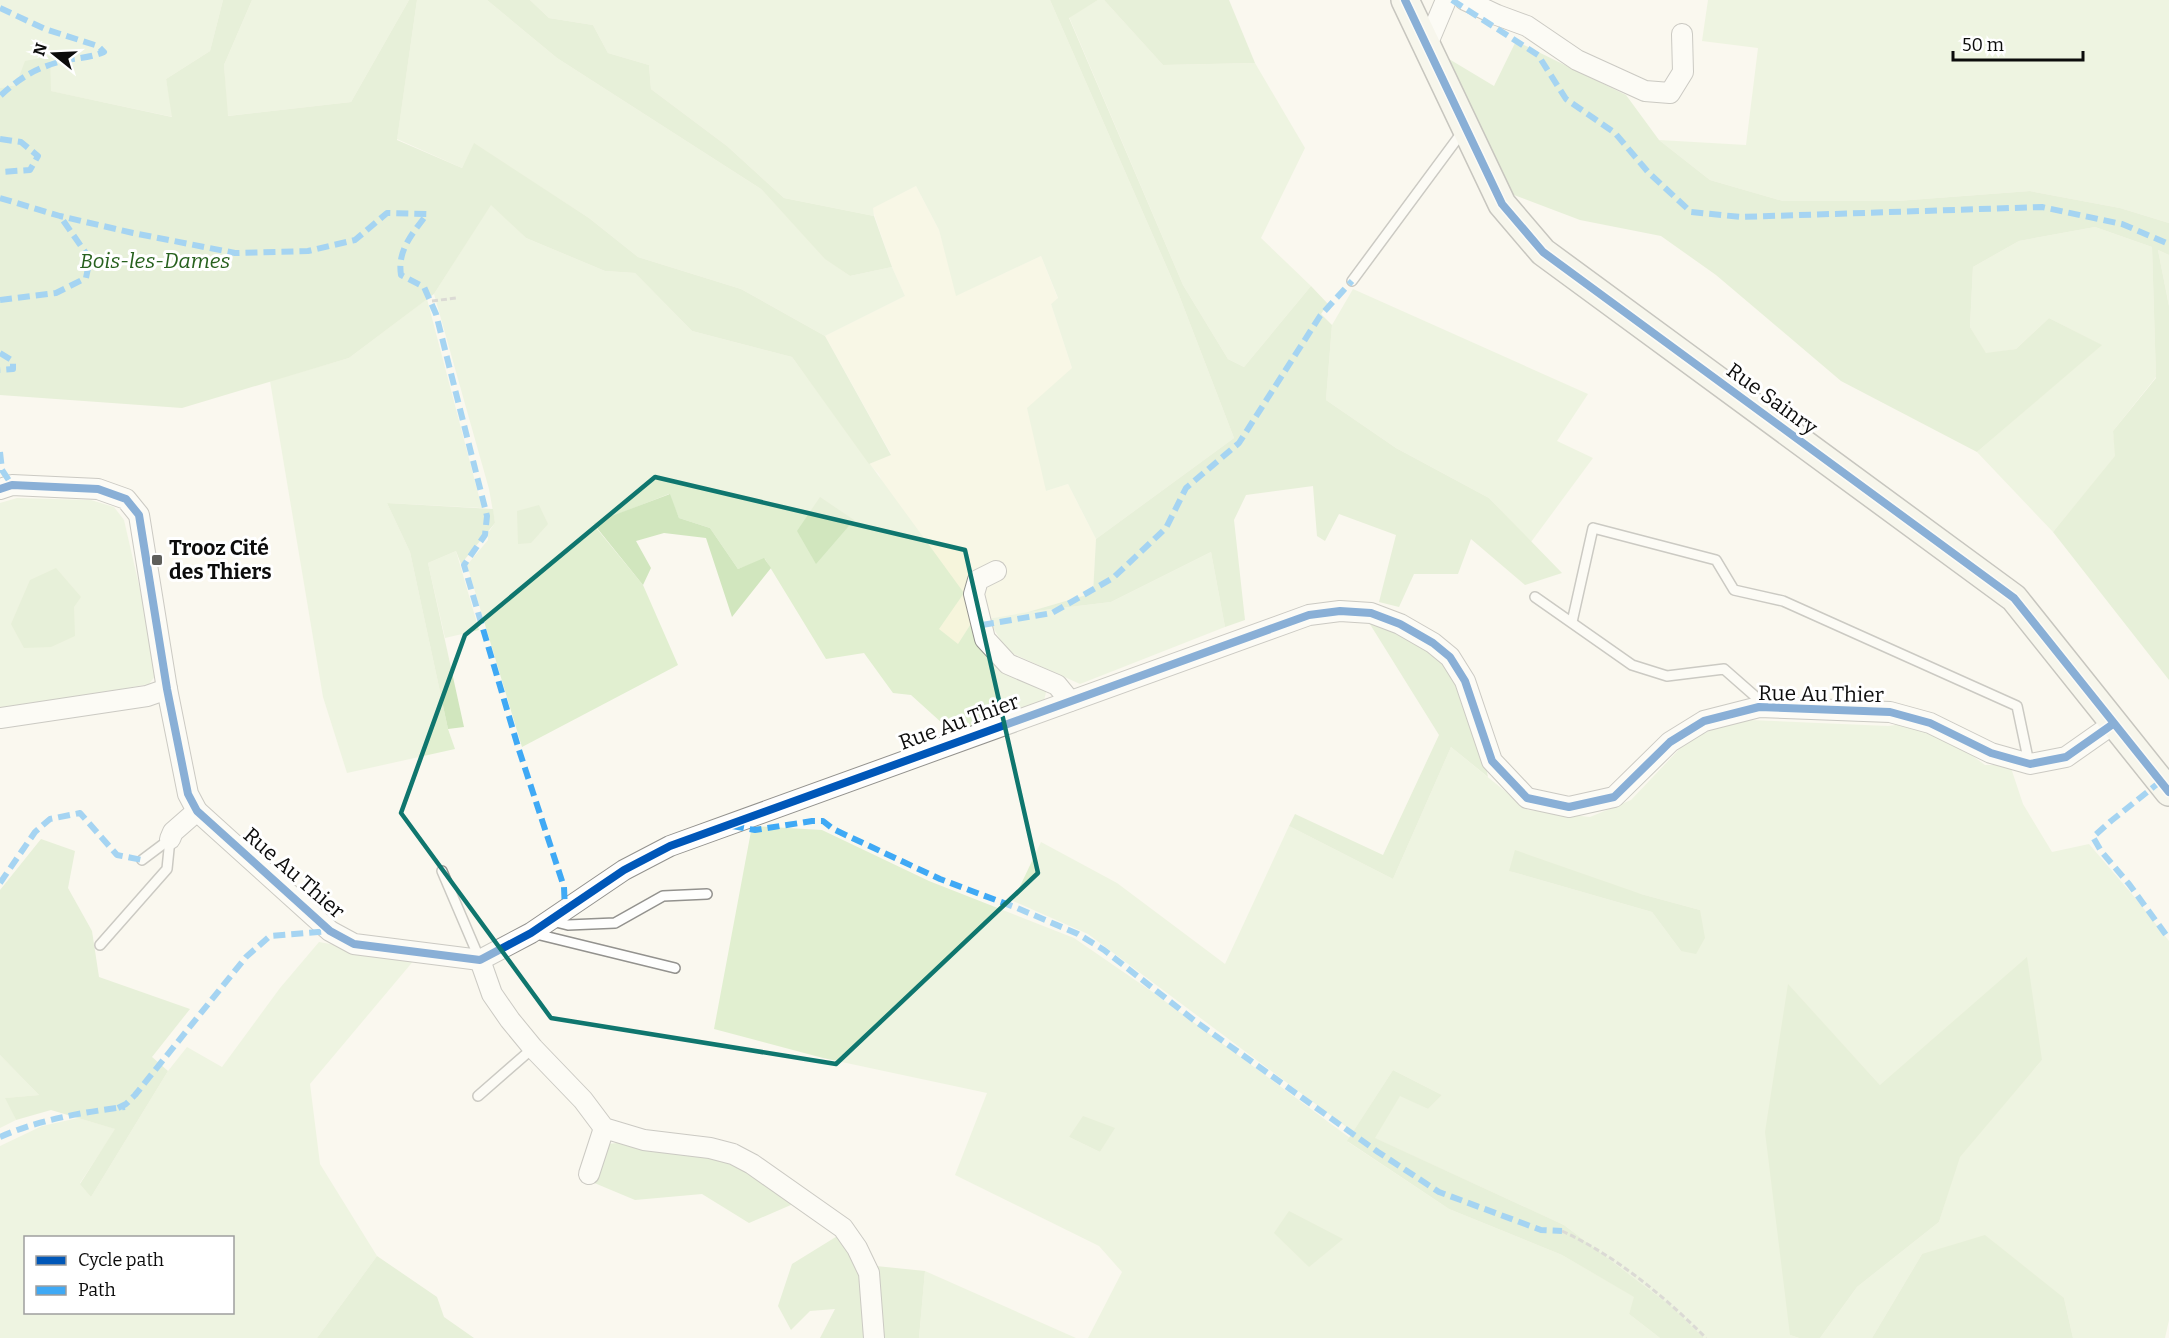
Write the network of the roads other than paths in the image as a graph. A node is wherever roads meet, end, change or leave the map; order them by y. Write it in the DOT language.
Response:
graph roads {
  1 [pos="1405,0"];
  2 [pos="1446,0"];
  3 [pos="1465,0"];
  4 [pos="1682,34"];
  5 [pos="1427,45"];
  6 [pos="1466,128"];
  7 [pos="1352,281"];
  8 [pos="0,489"];
  9 [pos="996,571"];
  10 [pos="1535,597"];
  11 [pos="1572,622"];
  12 [pos="167,689"];
  13 [pos="1070,701"];
  14 [pos="1767,707"];
  15 [pos="0,718"];
  16 [pos="2114,724"];
  17 [pos="2030,764"];
  18 [pos="2169,792"];
  19 [pos="197,811"];
  20 [pos="170,838"];
  21 [pos="142,860"];
  22 [pos="442,871"];
  23 [pos="707,894"];
  24 [pos="550,920"];
  25 [pos="531,933"];
  26 [pos="100,945"];
  27 [pos="480,960"];
  28 [pos="675,968"];
  29 [pos="533,1048"];
  30 [pos="478,1096"];
  31 [pos="604,1128"];
  32 [pos="589,1174"];
  33 [pos="874,1338"];
  1 -- 5 [label="street, Rue Sainry"];
  2 -- 5 [label="street"];
  3 -- 4 [label="street"];
  5 -- 6 [label="street, Rue Sainry"];
  6 -- 7 [label="lane"];
  6 -- 16 [label="street, Rue Sainry"];
  8 -- 12 [label="street, Rue Au Thier"];
  9 -- 13 [label="street, Rue Au Thier"];
  10 -- 11 [label="lane"];
  11 -- 14 [label="lane"];
  11 -- 17 [label="lane"];
  12 -- 15 [label="street"];
  12 -- 19 [label="street, Rue Au Thier"];
  13 -- 14 [label="street, Rue Au Thier"];
  13 -- 24 [label="street, Rue Au Thier"];
  14 -- 17 [label="street, Rue Au Thier"];
  16 -- 17 [label="street, Rue Au Thier"];
  16 -- 18 [label="street, Rue Sainry"];
  19 -- 20 [label="street"];
  19 -- 27 [label="street, Rue Au Thier"];
  20 -- 21 [label="lane"];
  20 -- 26 [label="lane"];
  22 -- 27 [label="lane"];
  23 -- 24 [label="lane"];
  24 -- 25 [label="street, Rue Au Thier"];
  25 -- 27 [label="street, Rue Au Thier"];
  25 -- 28 [label="lane"];
  27 -- 29 [label="street"];
  29 -- 30 [label="lane"];
  29 -- 31 [label="street"];
  31 -- 32 [label="street"];
  31 -- 33 [label="street"];
}
